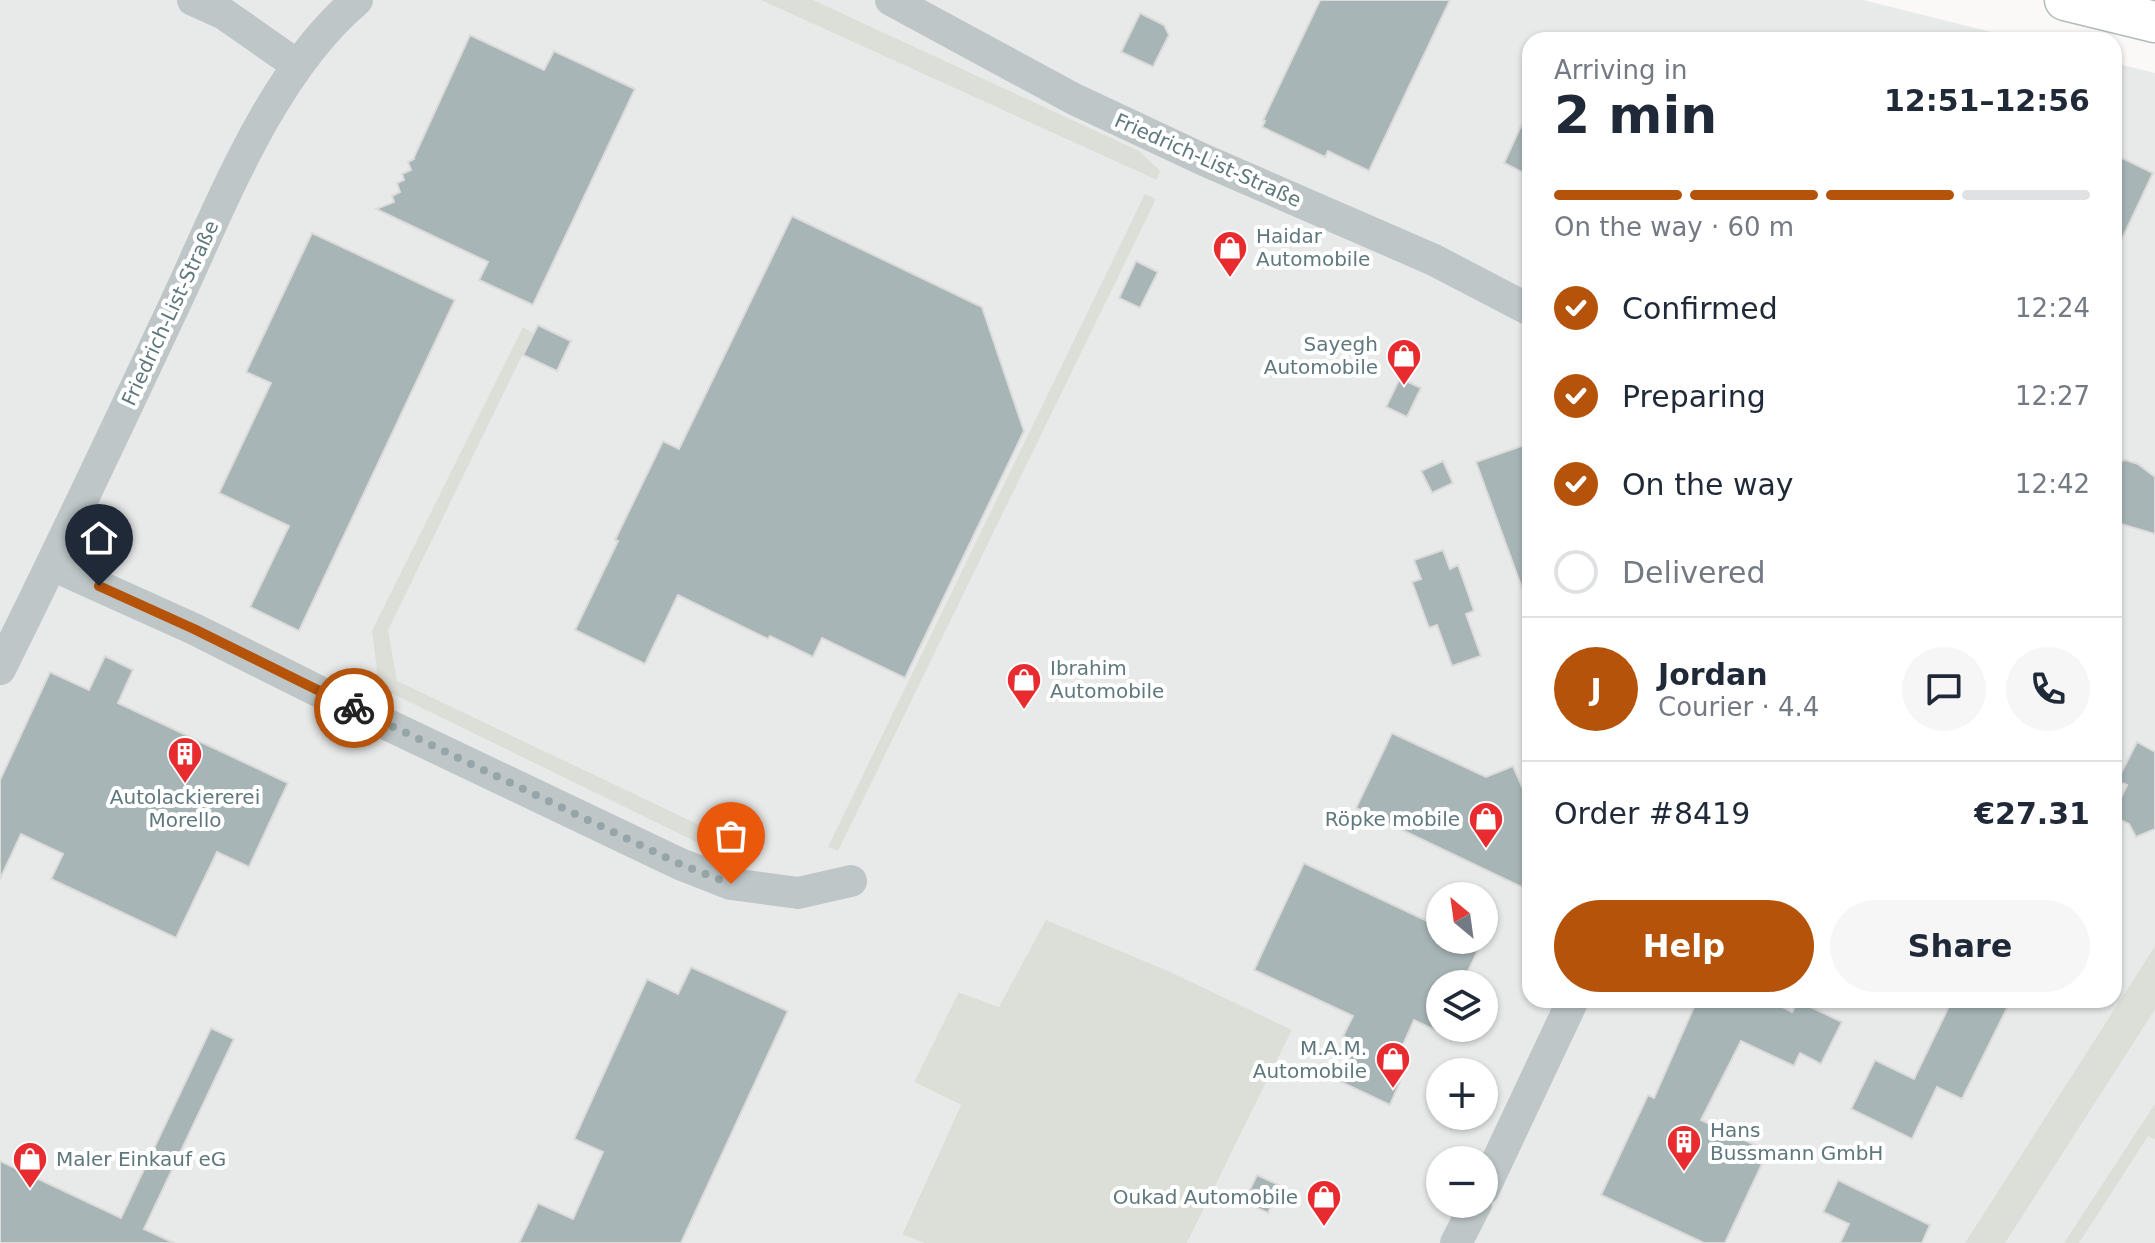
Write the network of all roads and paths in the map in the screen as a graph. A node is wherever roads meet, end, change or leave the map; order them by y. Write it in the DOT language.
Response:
graph roads {
  1 [pos="193,0"];
  2 [pos="357,0"];
  3 [pos="891,0"];
  4 [pos="2065,0"];
  5 [pos="2155,22"];
  6 [pos="297,65"];
  7 [pos="1522,306"];
  8 [pos="52,565"];
  9 [pos="0,669"];
  10 [pos="851,881"];
  11 [pos="1569,1008"];
  12 [pos="1498,1159"];
  13 [pos="1469,1218"];
  14 [pos="1456,1243"];
  1 -- 6 [label="street"];
  2 -- 6 [label="street, Friedrich-List-Straße"];
  3 -- 7 [label="street, Friedrich-List-Straße"];
  4 -- 5 [label="main road"];
  6 -- 8 [label="street, Friedrich-List-Straße"];
  8 -- 9 [label="street, Friedrich-List-Straße"];
  8 -- 10 [label="street"];
  11 -- 12 [label="street"];
  13 -- 14 [label="street"];
}
